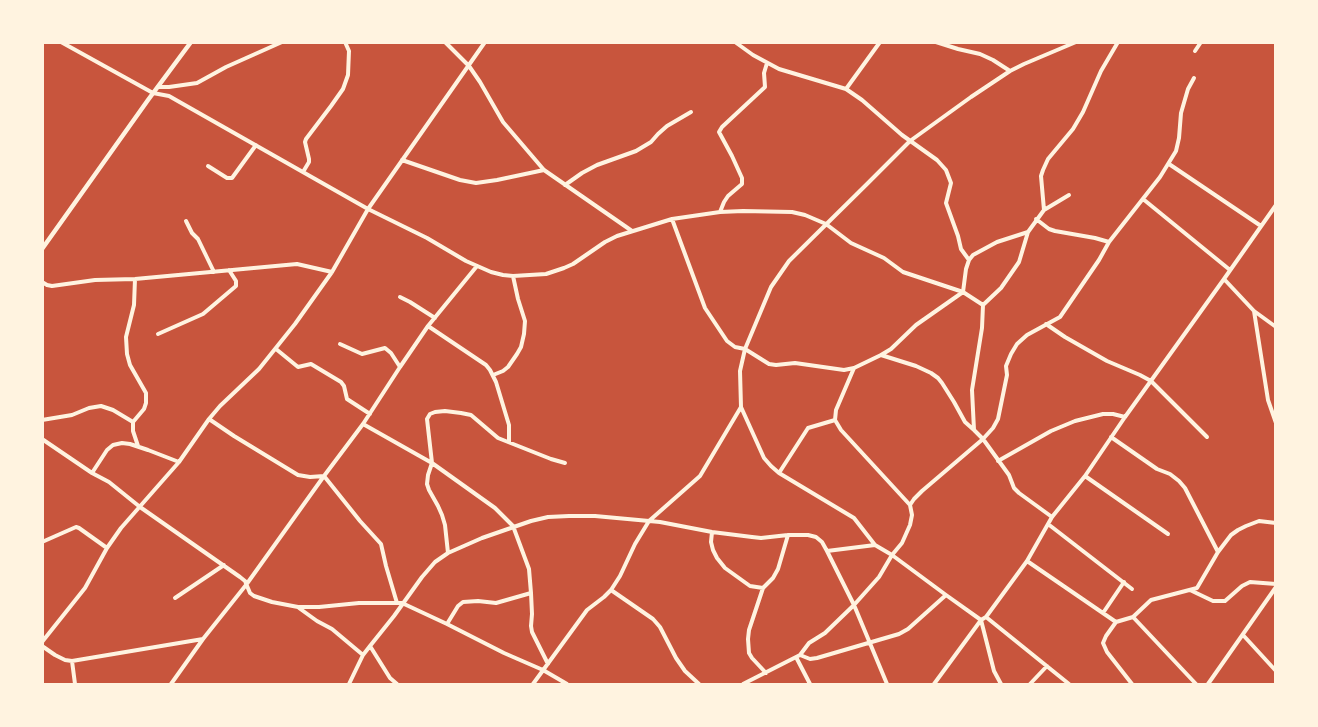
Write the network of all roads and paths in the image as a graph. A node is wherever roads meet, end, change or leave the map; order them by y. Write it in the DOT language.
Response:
graph roads {
  1 [pos="61,42"];
  2 [pos="191,42"];
  3 [pos="282,42"];
  4 [pos="346,42"];
  5 [pos="445,42"];
  6 [pos="486,42"];
  7 [pos="735,42"];
  8 [pos="880,42"];
  9 [pos="936,42"];
  10 [pos="1076,42"];
  11 [pos="1118,42"];
  12 [pos="1201,42"];
  13 [pos="1195,51"];
  14 [pos="767,63"];
  15 [pos="469,66"];
  16 [pos="1010,71"];
  17 [pos="1194,78"];
  18 [pos="158,87"];
  19 [pos="846,89"];
  20 [pos="153,93"];
  21 [pos="691,112"];
  22 [pos="910,141"];
  23 [pos="256,145"];
  24 [pos="402,160"];
  25 [pos="1169,164"];
  26 [pos="208,166"];
  27 [pos="544,170"];
  28 [pos="303,172"];
  29 [pos="565,185"];
  30 [pos="1070,195"];
  31 [pos="1144,199"];
  32 [pos="1276,205"];
  33 [pos="368,209"];
  34 [pos="1044,210"];
  35 [pos="720,212"];
  36 [pos="672,219"];
  37 [pos="1036,219"];
  38 [pos="186,221"];
  39 [pos="826,224"];
  40 [pos="1261,226"];
  41 [pos="632,231"];
  42 [pos="1028,232"];
  43 [pos="1109,242"];
  44 [pos="42,249"];
  45 [pos="968,260"];
  46 [pos="477,266"];
  47 [pos="228,270"];
  48 [pos="1230,270"];
  49 [pos="214,272"];
  50 [pos="332,272"];
  51 [pos="514,276"];
  52 [pos="135,279"];
  53 [pos="1224,279"];
  54 [pos="42,282"];
  55 [pos="963,292"];
  56 [pos="400,297"];
  57 [pos="984,305"];
  58 [pos="1254,311"];
  59 [pos="435,318"];
  60 [pos="1046,324"];
  61 [pos="428,326"];
  62 [pos="1276,327"];
  63 [pos="158,334"];
  64 [pos="340,344"];
  65 [pos="276,349"];
  66 [pos="745,349"];
  67 [pos="881,356"];
  68 [pos="400,366"];
  69 [pos="854,368"];
  70 [pos="493,375"];
  71 [pos="1151,381"];
  72 [pos="741,407"];
  73 [pos="370,414"];
  74 [pos="1124,417"];
  75 [pos="209,418"];
  76 [pos="42,420"];
  77 [pos="835,420"];
  78 [pos="133,422"];
  79 [pos="1276,423"];
  80 [pos="363,424"];
  81 [pos="974,430"];
  82 [pos="1110,437"];
  83 [pos="1207,437"];
  84 [pos="983,439"];
  85 [pos="42,440"];
  86 [pos="509,442"];
  87 [pos="138,446"];
  88 [pos="998,461"];
  89 [pos="179,462"];
  90 [pos="432,463"];
  91 [pos="565,463"];
  92 [pos="92,473"];
  93 [pos="779,473"];
  94 [pos="324,476"];
  95 [pos="1085,476"];
  96 [pos="910,505"];
  97 [pos="140,506"];
  98 [pos="1052,517"];
  99 [pos="650,521"];
  100 [pos="1276,523"];
  101 [pos="1048,524"];
  102 [pos="513,526"];
  103 [pos="712,532"];
  104 [pos="1168,534"];
  105 [pos="788,535"];
  106 [pos="42,542"];
  107 [pos="875,545"];
  108 [pos="107,548"];
  109 [pos="827,551"];
  110 [pos="1218,552"];
  111 [pos="448,553"];
  112 [pos="892,555"];
  113 [pos="1027,561"];
  114 [pos="224,565"];
  115 [pos="1124,582"];
  116 [pos="246,585"];
  117 [pos="1276,585"];
  118 [pos="763,588"];
  119 [pos="1132,589"];
  120 [pos="611,590"];
  121 [pos="1190,590"];
  122 [pos="532,593"];
  123 [pos="946,595"];
  124 [pos="175,598"];
  125 [pos="397,603"];
  126 [pos="402,603"];
  127 [pos="854,605"];
  128 [pos="298,607"];
  129 [pos="1103,613"];
  130 [pos="986,617"];
  131 [pos="1134,617"];
  132 [pos="981,620"];
  133 [pos="1116,622"];
  134 [pos="447,624"];
  135 [pos="1242,635"];
  136 [pos="203,639"];
  137 [pos="42,642"];
  138 [pos="870,642"];
  139 [pos="42,646"];
  140 [pos="370,646"];
  141 [pos="363,655"];
  142 [pos="798,656"];
  143 [pos="72,661"];
  144 [pos="548,664"];
  145 [pos="1047,666"];
  146 [pos="543,670"];
  147 [pos="1276,671"];
  148 [pos="766,673"];
  149 [pos="75,684"];
  150 [pos="171,684"];
  151 [pos="349,684"];
  152 [pos="397,684"];
  153 [pos="533,684"];
  154 [pos="567,684"];
  155 [pos="699,684"];
  156 [pos="743,684"];
  157 [pos="810,684"];
  158 [pos="888,684"];
  159 [pos="934,684"];
  160 [pos="1001,684"];
  161 [pos="1030,684"];
  162 [pos="1069,684"];
  163 [pos="1132,684"];
  164 [pos="1196,684"];
  165 [pos="1208,684"];
  1 -- 20 [label="street"];
  2 -- 18 [label="street"];
  3 -- 18 [label="street"];
  4 -- 28 [label="street"];
  5 -- 15 [label="street"];
  6 -- 15 [label="street"];
  7 -- 14 [label="street"];
  8 -- 19 [label="street"];
  9 -- 16 [label="street"];
  10 -- 16 [label="street"];
  11 -- 34 [label="street"];
  12 -- 13 [label="street"];
  14 -- 19 [label="street"];
  14 -- 35 [label="street"];
  15 -- 24 [label="street"];
  15 -- 27 [label="street"];
  16 -- 22 [label="street"];
  17 -- 25 [label="street"];
  18 -- 20 [label="street"];
  19 -- 22 [label="street"];
  20 -- 23 [label="street"];
  20 -- 44 [label="street"];
  21 -- 29 [label="street"];
  22 -- 39 [label="street"];
  22 -- 45 [label="street"];
  23 -- 26 [label="street"];
  23 -- 28 [label="street"];
  24 -- 27 [label="street"];
  24 -- 33 [label="street"];
  25 -- 31 [label="street"];
  25 -- 40 [label="street"];
  27 -- 29 [label="street"];
  28 -- 33 [label="street"];
  29 -- 41 [label="street"];
  30 -- 34 [label="street"];
  31 -- 43 [label="street"];
  31 -- 48 [label="street"];
  32 -- 40 [label="street"];
  33 -- 46 [label="street"];
  33 -- 50 [label="street"];
  34 -- 37 [label="street"];
  35 -- 36 [label="street"];
  35 -- 39 [label="street"];
  36 -- 41 [label="street"];
  36 -- 66 [label="street"];
  37 -- 42 [label="street"];
  37 -- 43 [label="street"];
  38 -- 49 [label="street"];
  39 -- 55 [label="street"];
  39 -- 66 [label="street"];
  40 -- 48 [label="street"];
  41 -- 51 [label="street"];
  42 -- 45 [label="street"];
  42 -- 57 [label="street"];
  43 -- 60 [label="street"];
  45 -- 55 [label="street"];
  46 -- 51 [label="street"];
  46 -- 59 [label="street"];
  47 -- 49 [label="street"];
  47 -- 50 [label="street"];
  47 -- 63 [label="street"];
  48 -- 53 [label="street"];
  49 -- 52 [label="street"];
  50 -- 65 [label="street"];
  51 -- 70 [label="street"];
  52 -- 54 [label="street"];
  52 -- 78 [label="street"];
  53 -- 58 [label="street"];
  53 -- 71 [label="street"];
  55 -- 57 [label="street"];
  55 -- 67 [label="street"];
  56 -- 59 [label="street"];
  57 -- 81 [label="street"];
  58 -- 62 [label="street"];
  58 -- 79 [label="street"];
  59 -- 61 [label="street"];
  60 -- 71 [label="street"];
  60 -- 84 [label="street"];
  61 -- 68 [label="street"];
  61 -- 70 [label="street"];
  64 -- 68 [label="street"];
  65 -- 73 [label="street"];
  65 -- 75 [label="street"];
  66 -- 69 [label="street"];
  66 -- 72 [label="street"];
  67 -- 69 [label="street"];
  67 -- 81 [label="street"];
  68 -- 73 [label="street"];
  69 -- 77 [label="street"];
  70 -- 86 [label="street"];
  71 -- 74 [label="street"];
  71 -- 83 [label="street"];
  72 -- 93 [label="street"];
  72 -- 99 [label="street"];
  73 -- 80 [label="street"];
  74 -- 82 [label="street"];
  74 -- 88 [label="street"];
  75 -- 89 [label="street"];
  75 -- 94 [label="street"];
  76 -- 78 [label="street"];
  77 -- 93 [label="street"];
  77 -- 96 [label="street"];
  78 -- 87 [label="street"];
  80 -- 90 [label="street"];
  80 -- 94 [label="street"];
  81 -- 84 [label="street"];
  82 -- 95 [label="street"];
  82 -- 110 [label="street"];
  84 -- 88 [label="street"];
  84 -- 96 [label="street"];
  85 -- 92 [label="street"];
  86 -- 90 [label="street"];
  86 -- 91 [label="street"];
  87 -- 89 [label="street"];
  87 -- 92 [label="street"];
  88 -- 98 [label="street"];
  89 -- 97 [label="street"];
  90 -- 102 [label="street"];
  90 -- 111 [label="street"];
  92 -- 97 [label="street"];
  93 -- 107 [label="street"];
  94 -- 116 [label="street"];
  94 -- 125 [label="street"];
  95 -- 98 [label="street"];
  95 -- 104 [label="street"];
  96 -- 112 [label="street"];
  97 -- 108 [label="street"];
  97 -- 114 [label="street"];
  98 -- 101 [label="street"];
  99 -- 102 [label="street"];
  99 -- 103 [label="street"];
  99 -- 120 [label="street"];
  100 -- 110 [label="street"];
  101 -- 113 [label="street"];
  101 -- 115 [label="street"];
  102 -- 111 [label="street"];
  102 -- 122 [label="street"];
  103 -- 105 [label="street"];
  103 -- 118 [label="street"];
  105 -- 109 [label="street"];
  105 -- 118 [label="street"];
  106 -- 108 [label="street"];
  107 -- 109 [label="street"];
  107 -- 112 [label="street"];
  108 -- 137 [label="street"];
  109 -- 127 [label="street"];
  110 -- 121 [label="street"];
  111 -- 126 [label="street"];
  112 -- 123 [label="street"];
  112 -- 127 [label="street"];
  113 -- 129 [label="street"];
  113 -- 130 [label="street"];
  114 -- 116 [label="street"];
  114 -- 124 [label="street"];
  115 -- 119 [label="street"];
  115 -- 129 [label="street"];
  116 -- 128 [label="street"];
  116 -- 136 [label="street"];
  117 -- 121 [label="street"];
  117 -- 135 [label="street"];
  118 -- 148 [label="street"];
  120 -- 144 [label="street"];
  120 -- 155 [label="street"];
  121 -- 131 [label="street"];
  122 -- 134 [label="street"];
  122 -- 144 [label="street"];
  123 -- 132 [label="street"];
  123 -- 138 [label="street"];
  125 -- 126 [label="street"];
  125 -- 128 [label="street"];
  126 -- 134 [label="street"];
  126 -- 140 [label="street"];
  127 -- 138 [label="street"];
  127 -- 142 [label="street"];
  128 -- 141 [label="street"];
  129 -- 133 [label="street"];
  130 -- 132 [label="street"];
  130 -- 145 [label="street"];
  131 -- 133 [label="street"];
  131 -- 164 [label="street"];
  132 -- 159 [label="street"];
  132 -- 160 [label="street"];
  133 -- 163 [label="street"];
  134 -- 146 [label="street"];
  135 -- 147 [label="street"];
  135 -- 165 [label="street"];
  136 -- 143 [label="street"];
  136 -- 150 [label="street"];
  138 -- 142 [label="street"];
  138 -- 158 [label="street"];
  139 -- 143 [label="street"];
  140 -- 141 [label="street"];
  140 -- 152 [label="street"];
  141 -- 151 [label="street"];
  142 -- 148 [label="street"];
  142 -- 157 [label="street"];
  143 -- 149 [label="street"];
  144 -- 146 [label="street"];
  145 -- 161 [label="street"];
  145 -- 162 [label="street"];
  146 -- 153 [label="street"];
  146 -- 154 [label="street"];
  148 -- 156 [label="street"];
}
